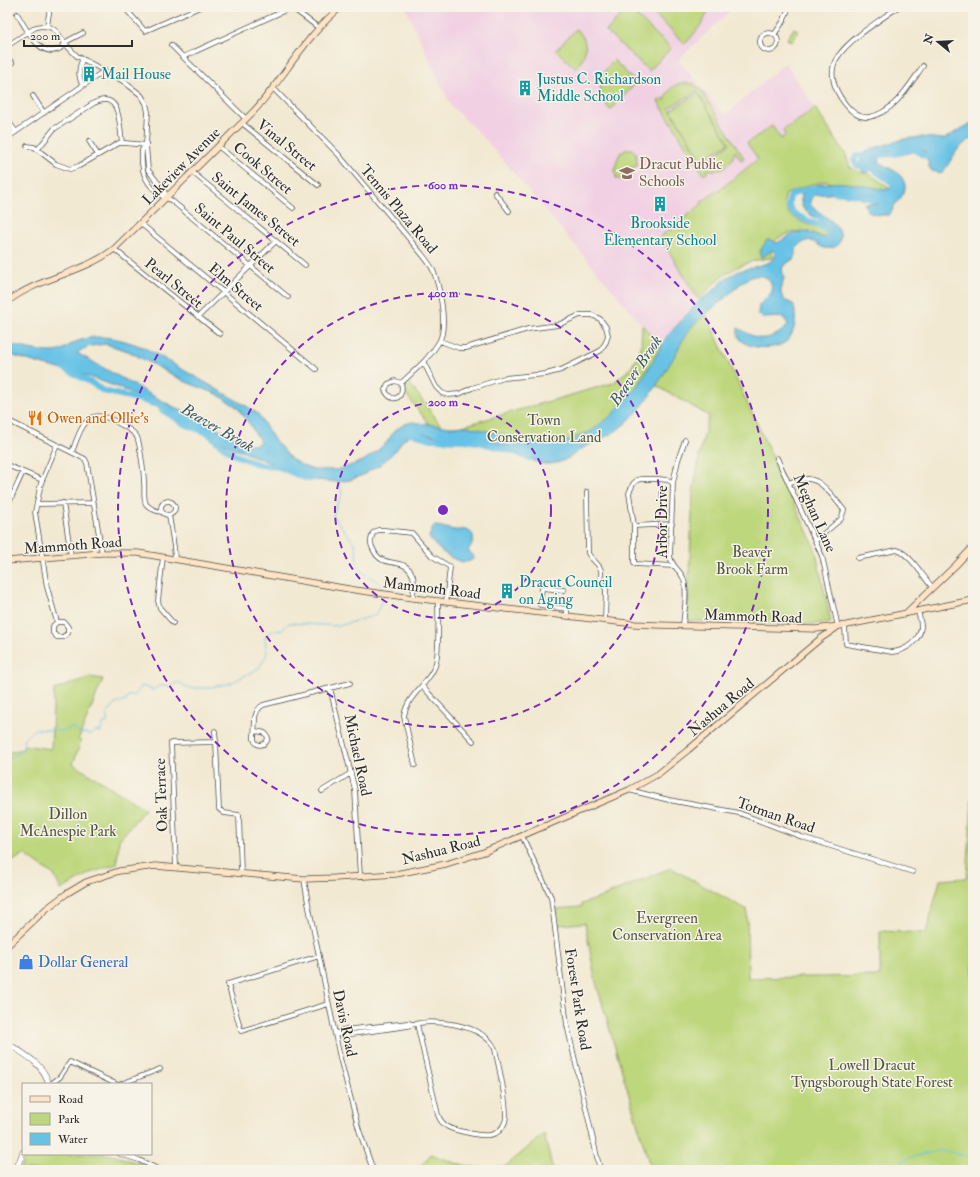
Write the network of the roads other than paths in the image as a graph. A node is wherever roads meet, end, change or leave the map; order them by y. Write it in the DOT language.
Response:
graph roads {
  1 [pos="50,7"];
  2 [pos="124,7"];
  3 [pos="200,7"];
  4 [pos="340,7"];
  5 [pos="789,7"];
  6 [pos="898,7"];
  7 [pos="18,14"];
  8 [pos="47,26"];
  9 [pos="319,28"];
  10 [pos="28,31"];
  11 [pos="83,33"];
  12 [pos="774,35"];
  13 [pos="65,43"];
  14 [pos="170,45"];
  15 [pos="7,46"];
  16 [pos="7,56"];
  17 [pos="183,57"];
  18 [pos="82,60"];
  19 [pos="12,63"];
  20 [pos="923,66"];
  21 [pos="104,71"];
  22 [pos="83,86"];
  23 [pos="273,88"];
  24 [pos="34,96"];
  25 [pos="44,113"];
  26 [pos="7,119"];
  27 [pos="244,121"];
  28 [pos="16,132"];
  29 [pos="7,138"];
  30 [pos="89,141"];
  31 [pos="122,142"];
  32 [pos="146,145"];
  33 [pos="27,146"];
  34 [pos="218,146"];
  35 [pos="38,149"];
  36 [pos="98,155"];
  37 [pos="192,172"];
  38 [pos="318,185"];
  39 [pos="495,192"];
  40 [pos="167,197"];
  41 [pos="293,208"];
  42 [pos="509,210"];
  43 [pos="140,223"];
  44 [pos="276,241"];
  45 [pos="114,249"];
  46 [pos="305,265"];
  47 [pos="250,266"];
  48 [pos="224,292"];
  49 [pos="288,297"];
  50 [pos="7,302"];
  51 [pos="198,317"];
  52 [pos="220,334"];
  53 [pos="440,341"];
  54 [pos="424,363"];
  55 [pos="316,369"];
  56 [pos="401,383"];
  57 [pos="7,420"];
  58 [pos="685,440"];
  59 [pos="57,445"];
  60 [pos="72,452"];
  61 [pos="777,458"];
  62 [pos="7,465"];
  63 [pos="23,472"];
  64 [pos="42,480"];
  65 [pos="673,483"];
  66 [pos="788,483"];
  67 [pos="587,492"];
  68 [pos="63,503"];
  69 [pos="94,503"];
  70 [pos="36,504"];
  71 [pos="7,507"];
  72 [pos="162,512"];
  73 [pos="169,515"];
  74 [pos="672,524"];
  75 [pos="634,526"];
  76 [pos="816,540"];
  77 [pos="973,547"];
  78 [pos="102,552"];
  79 [pos="71,556"];
  80 [pos="163,557"];
  81 [pos="43,558"];
  82 [pos="858,558"];
  83 [pos="175,559"];
  84 [pos="7,561"];
  85 [pos="674,566"];
  86 [pos="932,587"];
  87 [pos="564,590"];
  88 [pos="413,598"];
  89 [pos="973,600"];
  90 [pos="438,601"];
  91 [pos="919,601"];
  92 [pos="446,602"];
  93 [pos="928,609"];
  94 [pos="918,611"];
  95 [pos="905,614"];
  96 [pos="567,616"];
  97 [pos="605,621"];
  98 [pos="58,622"];
  99 [pos="173,623"];
  100 [pos="683,626"];
  101 [pos="845,626"];
  102 [pos="838,627"];
  103 [pos="350,683"];
  104 [pos="422,686"];
  105 [pos="330,688"];
  106 [pos="215,731"];
  107 [pos="255,732"];
  108 [pos="473,741"];
  109 [pos="216,742"];
  110 [pos="415,765"];
  111 [pos="351,773"];
  112 [pos="629,790"];
  113 [pos="322,791"];
  114 [pos="522,836"];
  115 [pos="176,867"];
  116 [pos="913,872"];
  117 [pos="241,873"];
  118 [pos="360,877"];
  119 [pos="304,879"];
  120 [pos="7,944"];
  121 [pos="319,956"];
  122 [pos="328,1004"];
  123 [pos="415,1024"];
  124 [pos="336,1034"];
  125 [pos="7,1043"];
  126 [pos="160,1068"];
  127 [pos="50,1083"];
  128 [pos="51,1083"];
  129 [pos="114,1083"];
  130 [pos="123,1083"];
  131 [pos="22,1155"];
  132 [pos="123,1155"];
  133 [pos="16,1170"];
  134 [pos="160,1170"];
  135 [pos="373,1170"];
  136 [pos="600,1170"];
  1 -- 8 [label="street"];
  2 -- 3 [label="street"];
  4 -- 9 [label="main road, Lakeview Avenue"];
  5 -- 12 [label="street"];
  6 -- 20 [label="street"];
  7 -- 10 [label="street"];
  8 -- 10 [label="street"];
  8 -- 13 [label="street"];
  9 -- 17 [label="street"];
  9 -- 23 [label="main road, Lakeview Avenue"];
  10 -- 13 [label="street"];
  10 -- 15 [label="street"];
  11 -- 13 [label="street"];
  12 -- 12 [label="street"];
  13 -- 18 [label="street"];
  14 -- 17 [label="street, Vinal Street"];
  16 -- 19 [label="street"];
  17 -- 27 [label="street, Vinal Street"];
  18 -- 21 [label="street"];
  18 -- 22 [label="street"];
  21 -- 22 [label="street"];
  21 -- 32 [label="street"];
  22 -- 25 [label="street"];
  23 -- 27 [label="main road, Lakeview Avenue"];
  23 -- 53 [label="street, Tennis Plaza Road"];
  24 -- 25 [label="street"];
  25 -- 28 [label="street"];
  26 -- 28 [label="street"];
  27 -- 34 [label="main road, Lakeview Avenue"];
  27 -- 38 [label="street, Vinal Street"];
  28 -- 29 [label="street"];
  30 -- 36 [label="street"];
  31 -- 32 [label="street"];
  31 -- 35 [label="street"];
  31 -- 36 [label="street"];
  32 -- 40 [label="street"];
  32 -- 40 [label="street"];
  33 -- 35 [label="street"];
  34 -- 37 [label="main road, Lakeview Avenue"];
  34 -- 41 [label="street, Cook Street"];
  35 -- 36 [label="street"];
  37 -- 40 [label="main road, Lakeview Avenue"];
  37 -- 44 [label="street, Saint James Street"];
  39 -- 42 [label="street"];
  40 -- 43 [label="main road, Lakeview Avenue"];
  40 -- 47 [label="street, Saint Paul Street"];
  43 -- 45 [label="main road, Lakeview Avenue"];
  43 -- 48 [label="street, Elm Street"];
  44 -- 46 [label="street, Saint James Street"];
  44 -- 47 [label="street"];
  45 -- 50 [label="main road, Lakeview Avenue"];
  45 -- 51 [label="street, Pearl Street"];
  47 -- 48 [label="street"];
  47 -- 49 [label="street, Saint Paul Street"];
  48 -- 51 [label="street"];
  48 -- 55 [label="street, Elm Street"];
  51 -- 52 [label="street, Pearl Street"];
  53 -- 54 [label="street"];
  53 -- 54 [label="street"];
  54 -- 56 [label="street"];
  56 -- 56 [label="street"];
  57 -- 59 [label="street"];
  58 -- 65 [label="street, Arbor Drive"];
  59 -- 60 [label="street"];
  59 -- 64 [label="street"];
  60 -- 69 [label="street"];
  60 -- 72 [label="street"];
  61 -- 66 [label="street, Meghan Lane"];
  62 -- 63 [label="street"];
  63 -- 64 [label="street"];
  63 -- 71 [label="street"];
  64 -- 70 [label="street"];
  65 -- 74 [label="street, Arbor Drive"];
  65 -- 75 [label="street"];
  66 -- 76 [label="street, Meghan Lane"];
  66 -- 76 [label="street"];
  67 -- 97 [label="street"];
  68 -- 69 [label="street"];
  68 -- 70 [label="street"];
  68 -- 79 [label="street"];
  69 -- 78 [label="street"];
  70 -- 81 [label="street"];
  72 -- 73 [label="street"];
  72 -- 73 [label="street"];
  73 -- 83 [label="street"];
  74 -- 75 [label="street"];
  74 -- 85 [label="street, Arbor Drive"];
  75 -- 85 [label="street"];
  76 -- 102 [label="street, Meghan Lane"];
  77 -- 86 [label="main road"];
  78 -- 79 [label="main road, Mammoth Road"];
  78 -- 80 [label="main road, Mammoth Road"];
  79 -- 81 [label="main road, Mammoth Road"];
  80 -- 83 [label="main road, Mammoth Road"];
  80 -- 99 [label="street"];
  81 -- 84 [label="main road, Mammoth Road"];
  81 -- 98 [label="street"];
  82 -- 86 [label="street"];
  83 -- 88 [label="main road, Mammoth Road"];
  85 -- 100 [label="street, Arbor Drive"];
  86 -- 91 [label="main road"];
  87 -- 96 [label="street"];
  88 -- 90 [label="main road, Mammoth Road"];
  88 -- 92 [label="street"];
  89 -- 93 [label="main road, Mammoth Road"];
  90 -- 92 [label="main road, Mammoth Road"];
  90 -- 104 [label="street"];
  91 -- 93 [label="main road"];
  91 -- 95 [label="main road"];
  92 -- 96 [label="main road, Mammoth Road"];
  93 -- 94 [label="main road, Mammoth Road"];
  94 -- 95 [label="main road, Mammoth Road"];
  94 -- 101 [label="street"];
  95 -- 101 [label="main road, Mammoth Road"];
  96 -- 97 [label="main road, Mammoth Road"];
  97 -- 100 [label="main road, Mammoth Road"];
  98 -- 98 [label="street"];
  100 -- 102 [label="main road, Mammoth Road"];
  101 -- 102 [label="main road, Mammoth Road"];
  102 -- 112 [label="main road, Nashua Road"];
  103 -- 105 [label="street"];
  104 -- 108 [label="street"];
  104 -- 110 [label="street"];
  105 -- 107 [label="street"];
  105 -- 111 [label="street, Michael Road"];
  106 -- 109 [label="street"];
  109 -- 115 [label="street, Oak Terrace"];
  109 -- 117 [label="street"];
  111 -- 113 [label="street"];
  111 -- 118 [label="street, Michael Road"];
  112 -- 114 [label="main road, Nashua Road"];
  112 -- 116 [label="street, Totman Road"];
  114 -- 118 [label="main road, Nashua Road"];
  114 -- 136 [label="street, Forest Park Road"];
  115 -- 117 [label="main road, Nashua Road"];
  115 -- 120 [label="main road, Nashua Road"];
  117 -- 119 [label="main road, Nashua Road"];
  118 -- 119 [label="main road, Nashua Road"];
  119 -- 121 [label="street, Davis Road"];
  121 -- 122 [label="street, Davis Road"];
  121 -- 122 [label="street"];
  122 -- 124 [label="street, Davis Road"];
  123 -- 123 [label="street"];
  123 -- 124 [label="street"];
  124 -- 135 [label="street, Davis Road"];
  125 -- 127 [label="street"];
  126 -- 130 [label="street"];
  128 -- 129 [label="street"];
  131 -- 133 [label="street"];
  132 -- 134 [label="street"];
}
